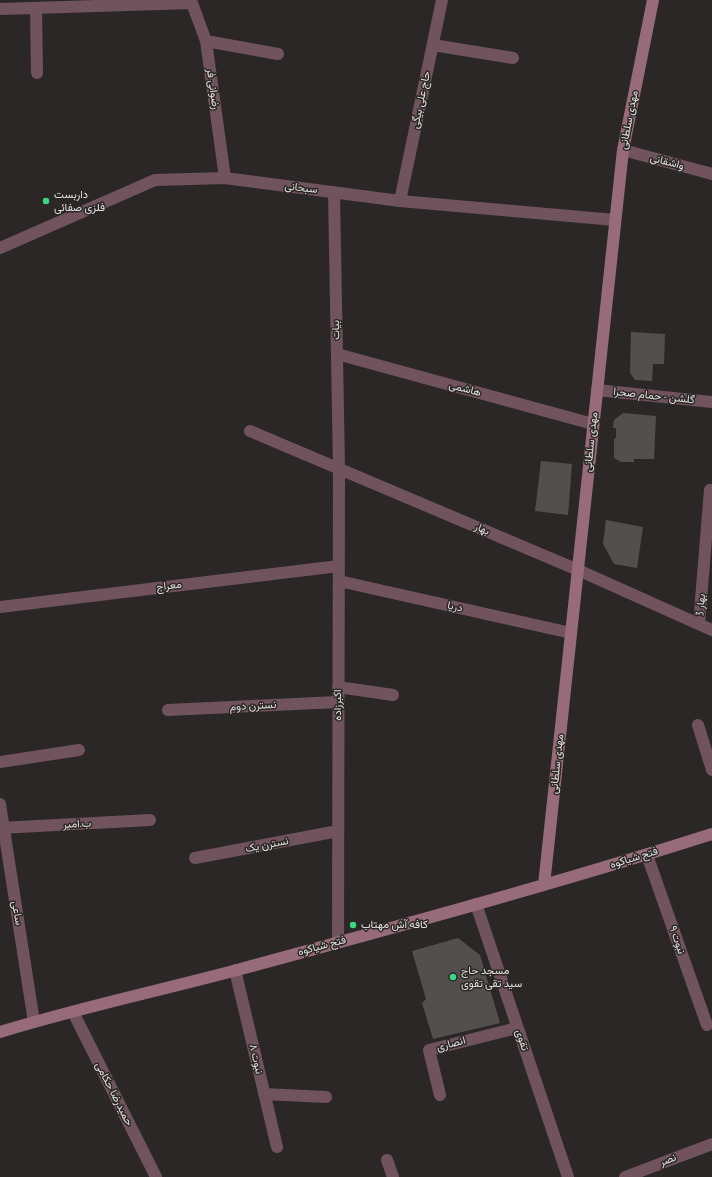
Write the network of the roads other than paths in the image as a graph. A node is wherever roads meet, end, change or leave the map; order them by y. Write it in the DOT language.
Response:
graph roads {
  1 [pos="442,0"];
  2 [pos="653,0"];
  3 [pos="193,1"];
  4 [pos="29,5"];
  5 [pos="0,9"];
  6 [pos="206,42"];
  7 [pos="433,46"];
  8 [pos="278,54"];
  9 [pos="513,58"];
  10 [pos="37,73"];
  11 [pos="623,150"];
  12 [pos="712,174"];
  13 [pos="225,178"];
  14 [pos="334,192"];
  15 [pos="400,201"];
  16 [pos="615,220"];
  17 [pos="0,248"];
  18 [pos="337,354"];
  19 [pos="597,390"];
  20 [pos="712,402"];
  21 [pos="593,424"];
  22 [pos="250,431"];
  23 [pos="339,469"];
  24 [pos="710,490"];
  25 [pos="339,566"];
  26 [pos="578,570"];
  27 [pos="339,581"];
  28 [pos="0,607"];
  29 [pos="699,624"];
  30 [pos="712,630"];
  31 [pos="571,633"];
  32 [pos="338,687"];
  33 [pos="393,695"];
  34 [pos="338,702"];
  35 [pos="168,710"];
  36 [pos="698,725"];
  37 [pos="79,750"];
  38 [pos="0,762"];
  39 [pos="712,770"];
  40 [pos="0,804"];
  41 [pos="150,820"];
  42 [pos="2,828"];
  43 [pos="338,831"];
  44 [pos="712,834"];
  45 [pos="646,855"];
  46 [pos="195,858"];
  47 [pos="544,885"];
  48 [pos="476,904"];
  49 [pos="338,942"];
  50 [pos="236,970"];
  51 [pos="73,1012"];
  52 [pos="34,1022"];
  53 [pos="707,1025"];
  54 [pos="517,1028"];
  55 [pos="0,1032"];
  56 [pos="264,1094"];
  57 [pos="440,1095"];
  58 [pos="326,1097"];
  59 [pos="712,1144"];
  60 [pos="277,1147"];
  61 [pos="387,1160"];
  62 [pos="156,1177"];
  63 [pos="393,1177"];
  64 [pos="568,1177"];
  65 [pos="625,1177"];
  1 -- 7 [label="street, حاج علی بیگی"];
  2 -- 11 [label="street, مهدی سلطانی"];
  3 -- 4 [label="street"];
  3 -- 6 [label="street, رضوانی فر"];
  4 -- 5 [label="street"];
  4 -- 10 [label="street"];
  6 -- 8 [label="street"];
  6 -- 13 [label="street, رضوانی فر"];
  7 -- 9 [label="street"];
  7 -- 15 [label="street, حاج علی بیگی"];
  11 -- 12 [label="street, واشقانی"];
  11 -- 16 [label="street, مهدی سلطانی"];
  13 -- 14 [label="street, سبحانی"];
  13 -- 17 [label="street, سبحانی"];
  14 -- 15 [label="street, سبحانی"];
  14 -- 18 [label="street, بیات"];
  15 -- 16 [label="street, سبحانی"];
  16 -- 19 [label="street, مهدی سلطانی"];
  18 -- 21 [label="street, هاشمی"];
  18 -- 23 [label="street, بیات"];
  19 -- 20 [label="street, گلشن - حمام صحرا"];
  19 -- 21 [label="street, مهدی سلطانی"];
  21 -- 26 [label="street, مهدی سلطانی"];
  22 -- 23 [label="street, بهار"];
  23 -- 25 [label="street, اکبرزاده"];
  23 -- 26 [label="street, بهار"];
  24 -- 29 [label="street, بهار 3"];
  25 -- 27 [label="street, اکبرزاده"];
  25 -- 28 [label="street, معراج"];
  26 -- 29 [label="street, بهار"];
  26 -- 31 [label="street, مهدی سلطانی"];
  27 -- 31 [label="street, دریا"];
  27 -- 32 [label="street, اکبرزاده"];
  29 -- 30 [label="street, بهار"];
  31 -- 47 [label="street, مهدی سلطانی"];
  32 -- 33 [label="street"];
  32 -- 34 [label="street, اکبرزاده"];
  34 -- 35 [label="street, نسترن دوم"];
  34 -- 43 [label="street, اکبرزاده"];
  36 -- 39 [label="street"];
  37 -- 38 [label="street"];
  40 -- 42 [label="street, ساعی"];
  41 -- 42 [label="street, ب.امیر"];
  42 -- 52 [label="street, ساعی"];
  43 -- 46 [label="street, نسترن یک"];
  43 -- 49 [label="street, اکبرزاده"];
  44 -- 45 [label="street, فتح شیاکوه"];
  45 -- 47 [label="street, فتح شیاکوه"];
  45 -- 53 [label="street, نبوت ۹"];
  47 -- 48 [label="street, فتح شیاکوه"];
  48 -- 49 [label="street, فتح شیاکوه"];
  48 -- 54 [label="street, تقوی"];
  49 -- 50 [label="street, فتح شیاکوه"];
  50 -- 51 [label="street, فتح شیاکوه"];
  50 -- 56 [label="street, نبوت ۸"];
  51 -- 52 [label="street, فتح شیاکوه"];
  51 -- 62 [label="street, حمیدرضا حکامی"];
  52 -- 55 [label="street, فتح شیاکوه"];
  54 -- 57 [label="street, انصاری"];
  54 -- 64 [label="street, تقوی"];
  56 -- 58 [label="street"];
  56 -- 60 [label="street, نبوت ۸"];
  59 -- 65 [label="street, نصر"];
  61 -- 63 [label="street"];
}
